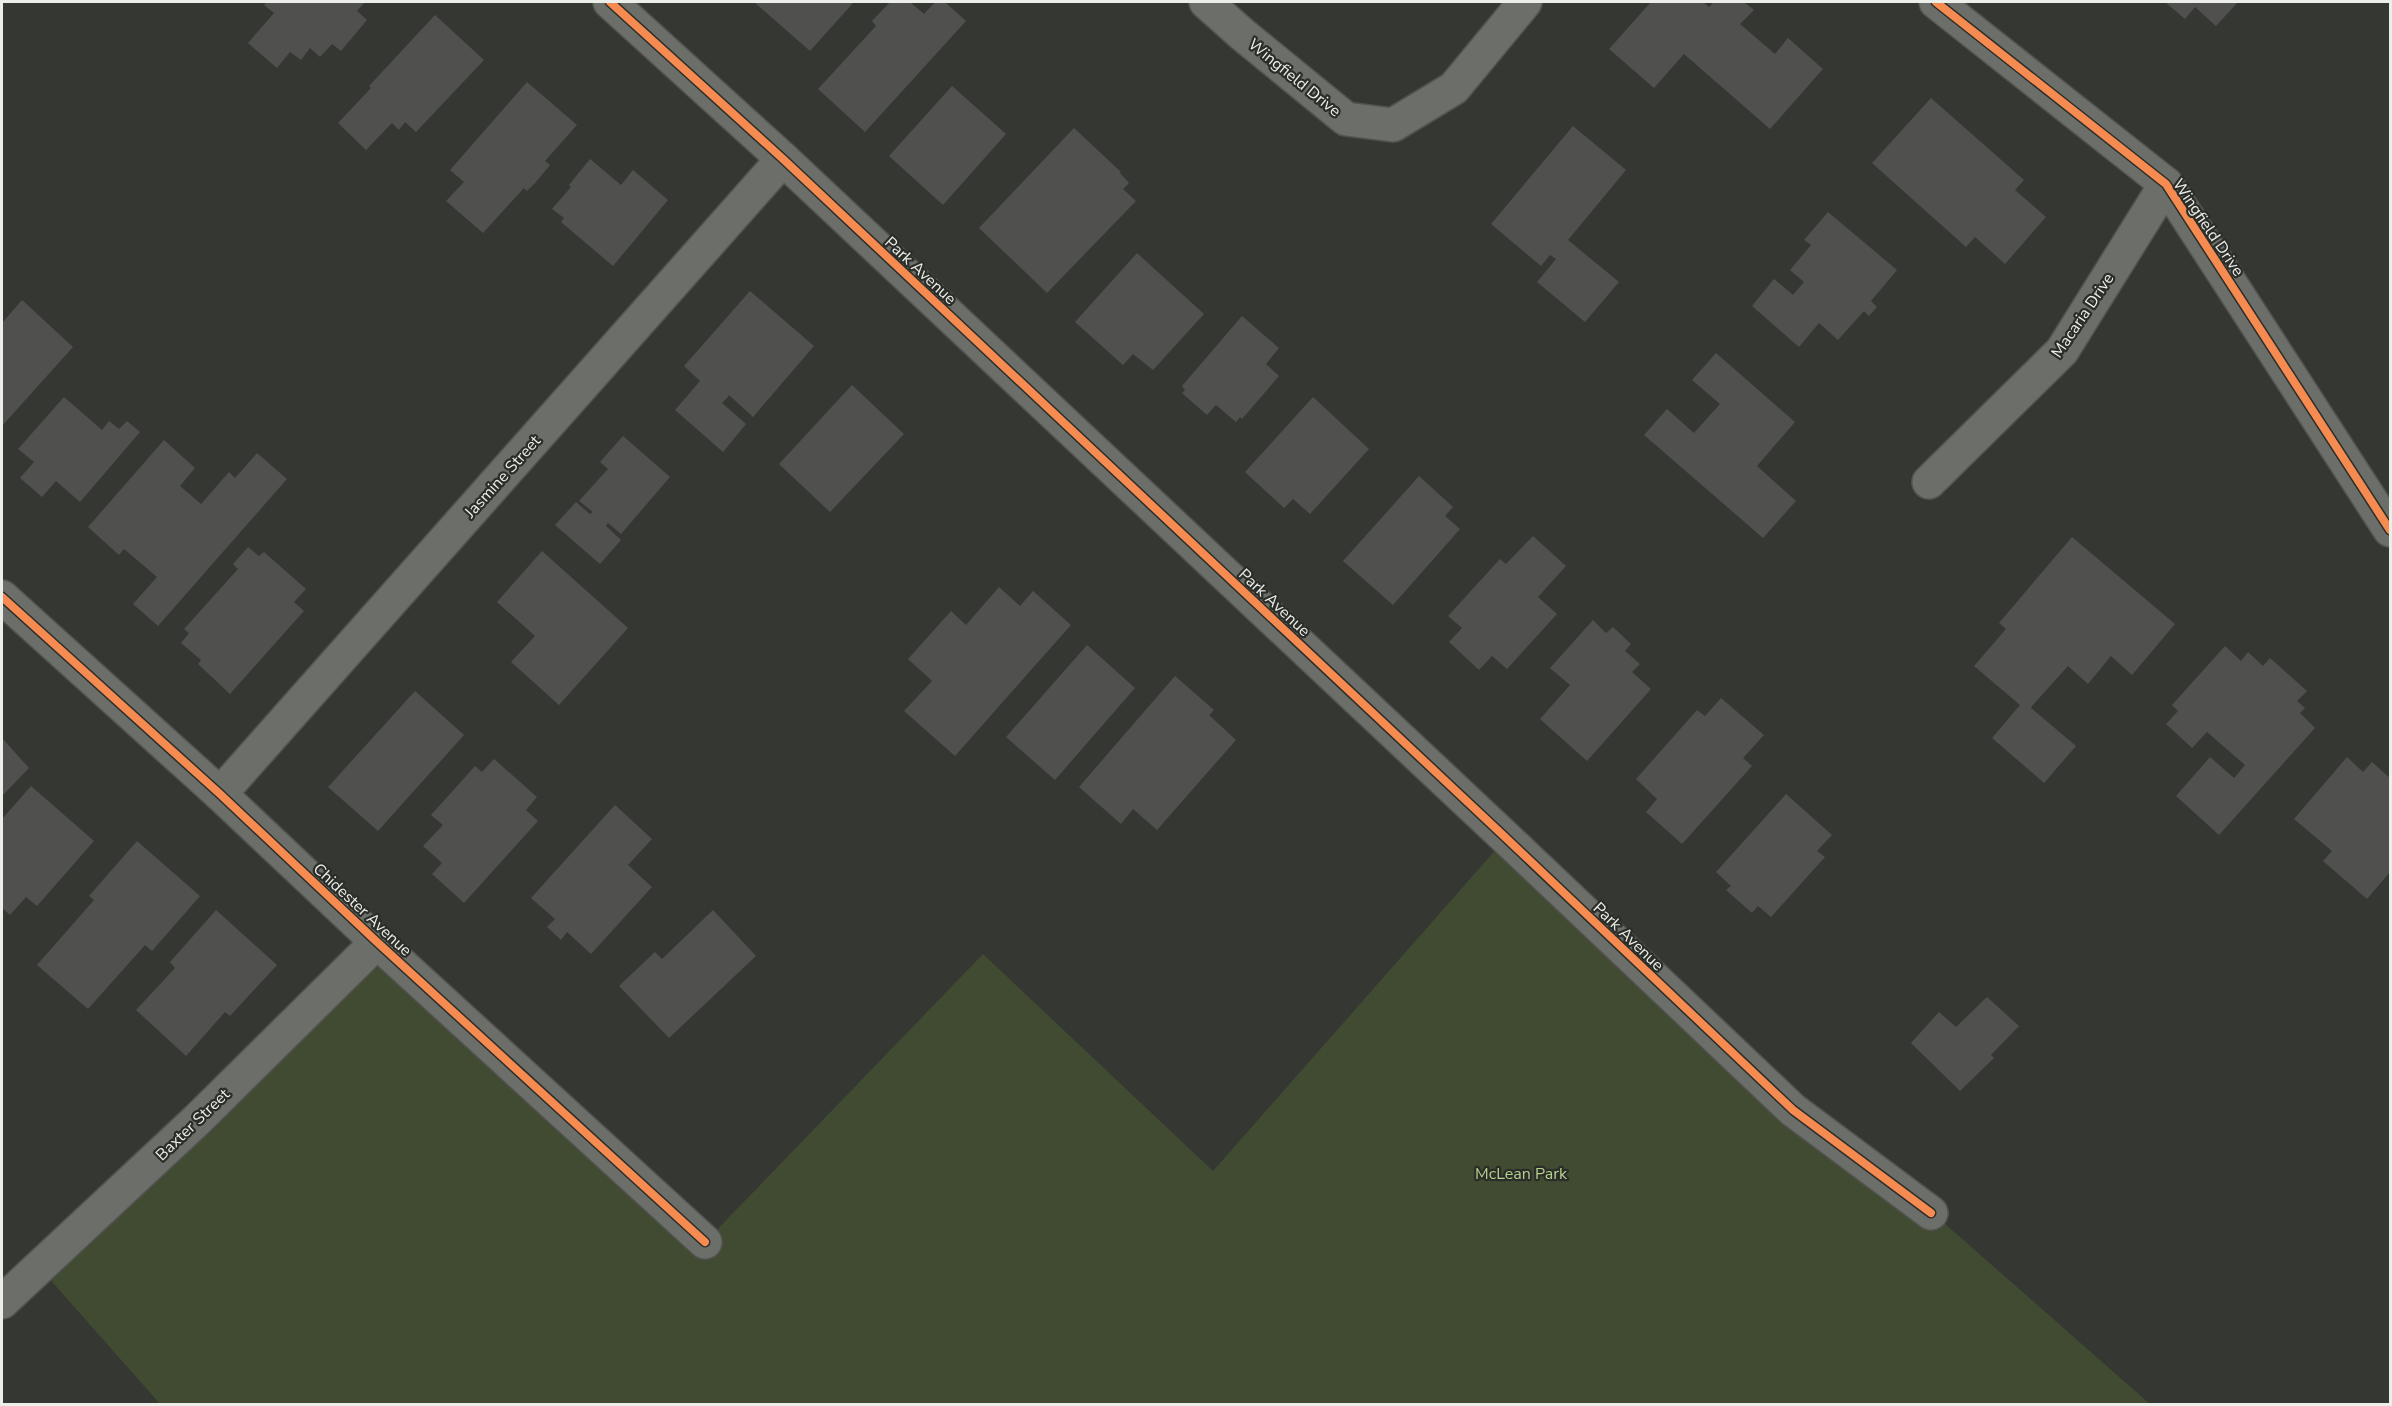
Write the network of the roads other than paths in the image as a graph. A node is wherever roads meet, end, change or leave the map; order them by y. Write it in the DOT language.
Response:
graph roads {
  1 [pos="610,2"];
  2 [pos="1206,2"];
  3 [pos="1525,2"];
  4 [pos="1936,2"];
  5 [pos="783,159"];
  6 [pos="2166,184"];
  7 [pos="1929,482"];
  8 [pos="2391,530"];
  9 [pos="5,606"];
  10 [pos="220,794"];
  11 [pos="377,942"];
  12 [pos="1930,1213"];
  13 [pos="705,1242"];
  14 [pos="2,1302"];
  1 -- 5 [label="street, Park Avenue"];
  2 -- 3 [label="street, Wingfield Drive"];
  4 -- 6 [label="street, Wingfield Drive"];
  5 -- 10 [label="street, Jasmine Street"];
  5 -- 12 [label="street, Park Avenue"];
  6 -- 7 [label="street, Macaria Drive"];
  6 -- 8 [label="street, Wingfield Drive"];
  9 -- 10 [label="street, Chidester Avenue"];
  10 -- 11 [label="street, Chidester Avenue"];
  11 -- 13 [label="street, Chidester Avenue"];
  11 -- 14 [label="street, Baxter Street"];
}
